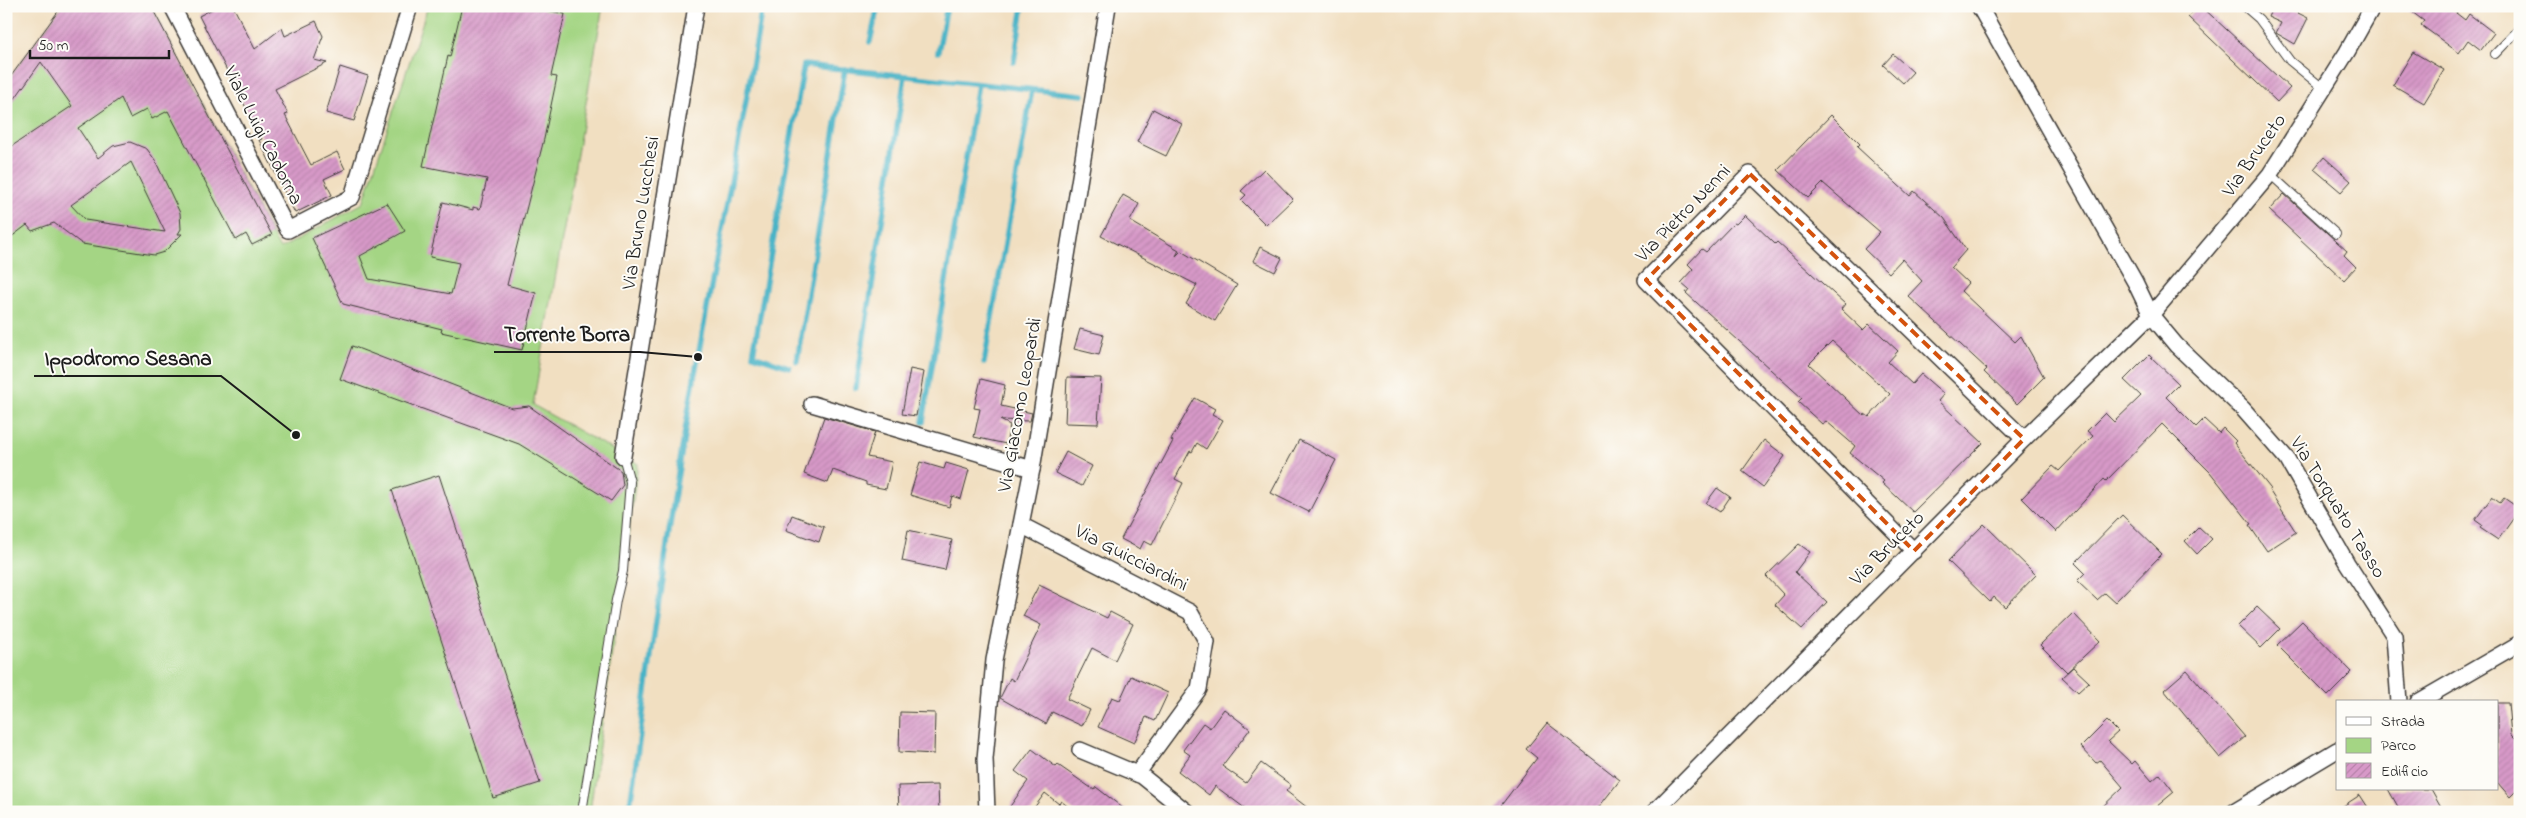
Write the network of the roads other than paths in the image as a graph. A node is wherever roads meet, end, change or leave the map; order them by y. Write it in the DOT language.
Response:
graph roads {
  1 [pos="410,6"];
  2 [pos="696,6"];
  3 [pos="1108,6"];
  4 [pos="1978,6"];
  5 [pos="2244,6"];
  6 [pos="2373,6"];
  7 [pos="174,7"];
  8 [pos="2520,28"];
  9 [pos="2495,54"];
  10 [pos="2324,88"];
  11 [pos="2270,174"];
  12 [pos="2336,234"];
  13 [pos="2151,315"];
  14 [pos="812,404"];
  15 [pos="2024,440"];
  16 [pos="623,456"];
  17 [pos="1032,468"];
  18 [pos="1021,525"];
  19 [pos="1914,551"];
  20 [pos="2520,643"];
  21 [pos="2399,700"];
  22 [pos="2421,700"];
  23 [pos="1080,750"];
  24 [pos="2336,751"];
  25 [pos="1137,774"];
  26 [pos="582,812"];
  27 [pos="987,812"];
  28 [pos="1187,812"];
  29 [pos="1654,812"];
  30 [pos="2234,812"];
  1 -- 7 [label="street, Viale Luigi Cadorna"];
  2 -- 16 [label="street, Via Bruno Lucchesi"];
  3 -- 17 [label="street, Via Giacomo Leopardi"];
  4 -- 13 [label="street"];
  5 -- 10 [label="lane"];
  6 -- 10 [label="street, Via Bruceto"];
  8 -- 9 [label="lane"];
  10 -- 11 [label="street, Via Bruceto"];
  11 -- 12 [label="lane"];
  11 -- 13 [label="street, Via Bruceto"];
  13 -- 15 [label="street, Via Bruceto"];
  13 -- 21 [label="street, Via Torquato Tasso"];
  14 -- 17 [label="street"];
  15 -- 19 [label="street, Via Bruceto"];
  15 -- 19 [label="street, Via Pietro Nenni"];
  16 -- 26 [label="lane"];
  17 -- 18 [label="street, Via Giacomo Leopardi"];
  18 -- 25 [label="street, Via Guicciardini"];
  18 -- 27 [label="street, Via Giacomo Leopardi"];
  19 -- 29 [label="street, Via Bruceto"];
  20 -- 22 [label="street"];
  23 -- 25 [label="street"];
  24 -- 30 [label="street"];
  25 -- 28 [label="street"];
}
